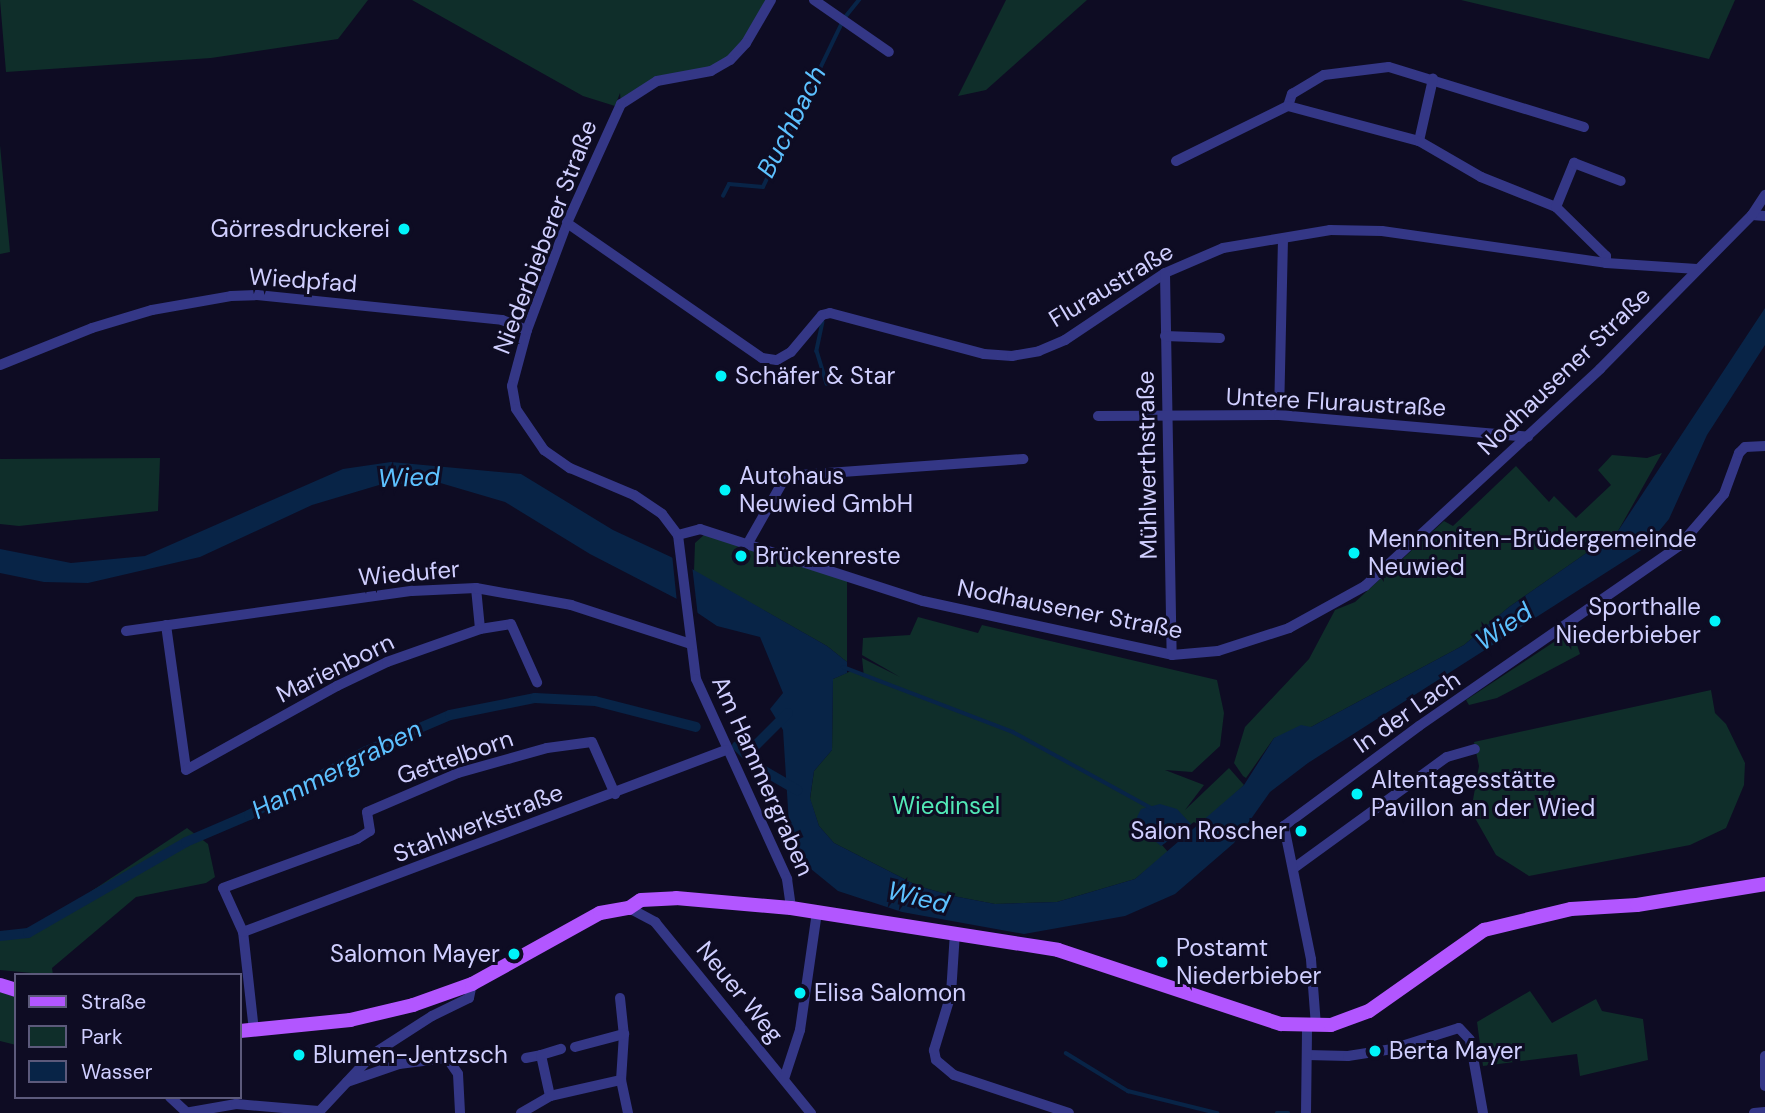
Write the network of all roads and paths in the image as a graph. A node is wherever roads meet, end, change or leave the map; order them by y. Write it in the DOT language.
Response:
graph roads {
  1 [pos="771,0"];
  2 [pos="814,0"];
  3 [pos="889,52"];
  4 [pos="1433,79"];
  5 [pos="1288,106"];
  6 [pos="1584,127"];
  7 [pos="1419,141"];
  8 [pos="1177,161"];
  9 [pos="1621,181"];
  10 [pos="1765,195"];
  11 [pos="1556,206"];
  12 [pos="1752,215"];
  13 [pos="1765,216"];
  14 [pos="567,223"];
  15 [pos="1283,239"];
  16 [pos="1606,262"];
  17 [pos="1698,269"];
  18 [pos="1165,273"];
  19 [pos="527,330"];
  20 [pos="1165,336"];
  21 [pos="1220,338"];
  22 [pos="0,365"];
  23 [pos="1279,415"];
  24 [pos="1098,416"];
  25 [pos="1167,417"];
  26 [pos="1528,437"];
  27 [pos="1765,446"];
  28 [pos="1023,459"];
  29 [pos="678,535"];
  30 [pos="748,543"];
  31 [pos="476,588"];
  32 [pos="166,625"];
  33 [pos="480,629"];
  34 [pos="126,631"];
  35 [pos="691,644"];
  36 [pos="1172,655"];
  37 [pos="537,682"];
  38 [pos="1475,749"];
  39 [pos="726,750"];
  40 [pos="615,794"];
  41 [pos="1294,868"];
  42 [pos="1765,884"];
  43 [pos="629,908"];
  44 [pos="791,908"];
  45 [pos="817,912"];
  46 [pos="243,932"];
  47 [pos="955,932"];
  48 [pos="472,984"];
  49 [pos="620,998"];
  50 [pos="1311,1026"];
  51 [pos="247,1031"];
  52 [pos="624,1034"];
  53 [pos="575,1047"];
  54 [pos="561,1049"];
  55 [pos="541,1055"];
  56 [pos="1307,1055"];
  57 [pos="1765,1055"];
  58 [pos="526,1058"];
  59 [pos="784,1079"];
  60 [pos="621,1080"];
  61 [pos="347,1082"];
  62 [pos="1765,1086"];
  63 [pos="550,1096"];
  64 [pos="172,1099"];
  65 [pos="318,1112"];
  66 [pos="1765,1112"];
  67 [pos="185,1113"];
  68 [pos="460,1113"];
  69 [pos="521,1113"];
  70 [pos="628,1113"];
  71 [pos="811,1113"];
  72 [pos="1069,1113"];
  73 [pos="1306,1113"];
  74 [pos="1483,1113"];
  75 [pos="1754,1113"];
  1 -- 14 [label="street, Niederbieberer Straße"];
  2 -- 3 [label="street"];
  4 -- 5 [label="street"];
  4 -- 6 [label="street"];
  4 -- 7 [label="street"];
  5 -- 7 [label="street"];
  5 -- 8 [label="street"];
  7 -- 11 [label="street"];
  9 -- 11 [label="street"];
  10 -- 12 [label="street, Nodhausener Straße"];
  11 -- 16 [label="street"];
  12 -- 13 [label="street"];
  12 -- 17 [label="street, Nodhausener Straße"];
  14 -- 18 [label="street, Fluraustraße"];
  14 -- 19 [label="street, Niederbieberer Straße"];
  15 -- 16 [label="street, Fluraustraße"];
  15 -- 18 [label="street, Fluraustraße"];
  15 -- 23 [label="street"];
  16 -- 17 [label="street, Fluraustraße"];
  17 -- 26 [label="street, Nodhausener Straße"];
  18 -- 20 [label="street, Mühlwerthstraße"];
  19 -- 22 [label="street, Wiedpfad"];
  19 -- 29 [label="street, Niederbieberer Straße"];
  20 -- 21 [label="street"];
  20 -- 25 [label="street, Mühlwerthstraße"];
  23 -- 25 [label="street, Untere Fluraustraße"];
  23 -- 26 [label="street, Untere Fluraustraße"];
  24 -- 25 [label="street, Untere Fluraustraße"];
  25 -- 36 [label="street, Mühlwerthstraße"];
  26 -- 36 [label="street, Nodhausener Straße"];
  27 -- 41 [label="street, In der Lach"];
  28 -- 30 [label="street"];
  29 -- 30 [label="street, Nodhausener Straße"];
  29 -- 35 [label="street, Am Hammergraben"];
  30 -- 36 [label="street, Nodhausener Straße"];
  31 -- 32 [label="street, Wiedufer"];
  31 -- 33 [label="street"];
  31 -- 35 [label="street, Wiedufer"];
  32 -- 33 [label="street, Marienborn"];
  32 -- 34 [label="street, Wiedufer"];
  33 -- 37 [label="street, Marienborn"];
  35 -- 39 [label="street, Am Hammergraben"];
  38 -- 41 [label="street"];
  39 -- 40 [label="street, Stahlwerkstraße"];
  39 -- 44 [label="street, Am Hammergraben"];
  40 -- 46 [label="street, Stahlwerkstraße"];
  40 -- 46 [label="street, Gettelborn"];
  41 -- 50 [label="street"];
  42 -- 50 [label="main road"];
  43 -- 44 [label="main road"];
  43 -- 48 [label="main road"];
  43 -- 59 [label="street, Neuer Weg"];
  44 -- 45 [label="main road"];
  45 -- 47 [label="main road"];
  45 -- 59 [label="street"];
  46 -- 51 [label="street"];
  47 -- 50 [label="main road"];
  47 -- 72 [label="street"];
  48 -- 51 [label="main road"];
  48 -- 61 [label="street"];
  49 -- 52 [label="street"];
  50 -- 56 [label="street"];
  52 -- 53 [label="street"];
  52 -- 60 [label="street"];
  54 -- 55 [label="street"];
  55 -- 58 [label="street"];
  55 -- 63 [label="street"];
  56 -- 73 [label="street"];
  56 -- 74 [label="street"];
  57 -- 62 [label="street"];
  59 -- 71 [label="street, Neuer Weg"];
  60 -- 63 [label="street"];
  60 -- 70 [label="street"];
  61 -- 65 [label="street"];
  61 -- 68 [label="street"];
  63 -- 69 [label="street"];
  64 -- 67 [label="street"];
  65 -- 67 [label="street"];
  66 -- 75 [label="street"];
}
